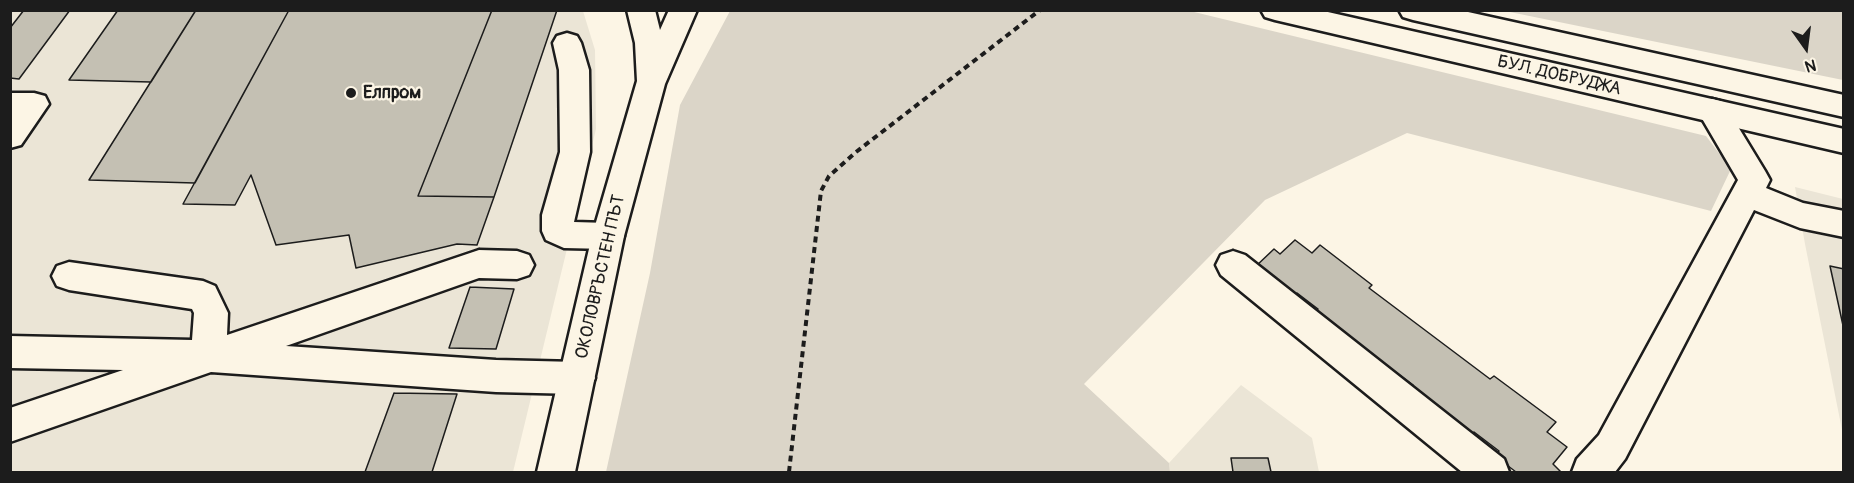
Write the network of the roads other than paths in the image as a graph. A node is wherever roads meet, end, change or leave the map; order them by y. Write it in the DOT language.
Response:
graph roads {
  1 [pos="641,10"];
  2 [pos="683,10"];
  3 [pos="1275,10"];
  4 [pos="1413,10"];
  5 [pos="567,43"];
  6 [pos="650,84"];
  7 [pos="10,104"];
  8 [pos="1844,106"];
  9 [pos="1712,110"];
  10 [pos="10,138"];
  11 [pos="1844,141"];
  12 [pos="1747,194"];
  13 [pos="1844,224"];
  14 [pos="608,236"];
  15 [pos="517,265"];
  16 [pos="1233,265"];
  17 [pos="69,276"];
  18 [pos="10,352"];
  19 [pos="208,356"];
  20 [pos="577,378"];
  21 [pos="10,425"];
  22 [pos="556,472"];
  23 [pos="1490,472"];
  24 [pos="1591,472"];
  1 -- 6 [label="main road, ОКОЛОВРЪСТЕН ПЪТ"];
  2 -- 6 [label="main road, ОКОЛОВРЪСТЕН ПЪТ"];
  3 -- 9 [label="main road, БУЛ. ДОБРУДЖА"];
  4 -- 8 [label="main road, БУЛ. ДОБРУДЖА"];
  5 -- 14 [label="main road"];
  6 -- 14 [label="main road, ОКОЛОВРЪСТЕН ПЪТ"];
  7 -- 10 [label="main road"];
  9 -- 11 [label="main road, БУЛ. ДОБРУДЖА"];
  9 -- 12 [label="main road"];
  12 -- 13 [label="main road"];
  12 -- 24 [label="main road"];
  14 -- 20 [label="main road, ОКОЛОВРЪСТЕН ПЪТ"];
  15 -- 19 [label="main road"];
  16 -- 23 [label="main road"];
  17 -- 19 [label="main road"];
  18 -- 19 [label="main road"];
  19 -- 20 [label="main road"];
  19 -- 21 [label="main road"];
  20 -- 22 [label="main road, ОКОЛОВРЪСТЕН ПЪТ"];
}
